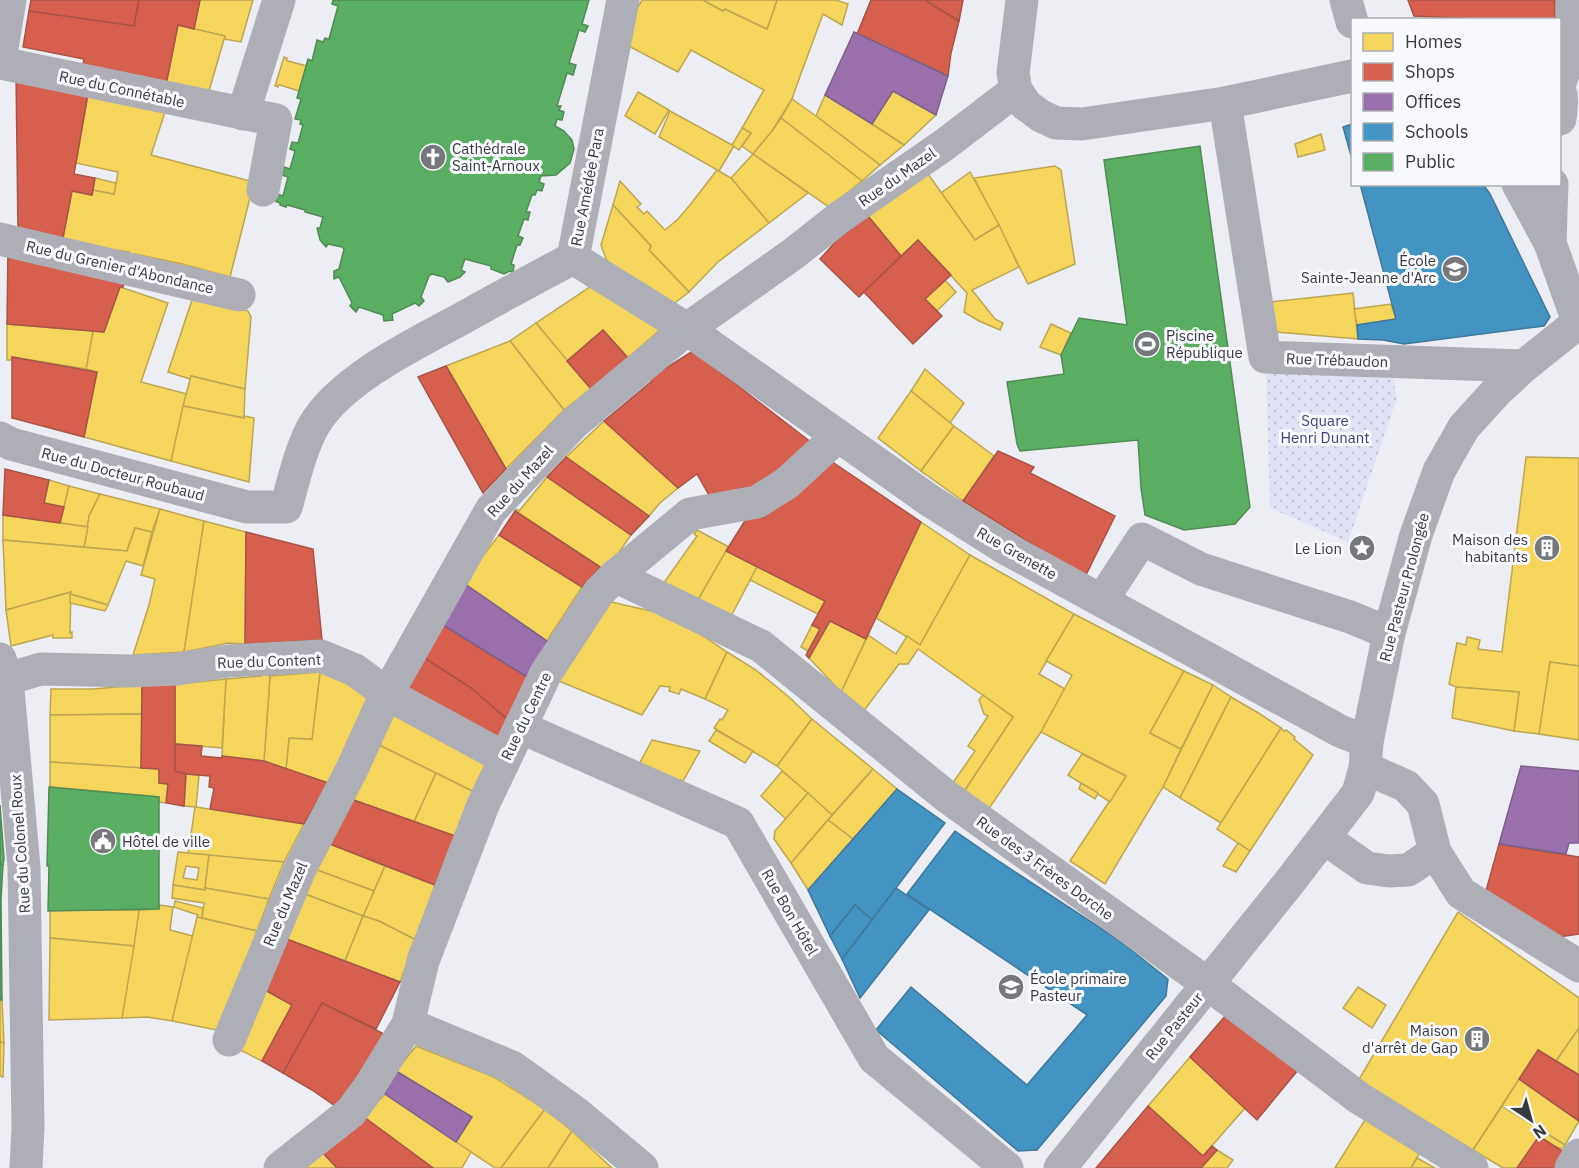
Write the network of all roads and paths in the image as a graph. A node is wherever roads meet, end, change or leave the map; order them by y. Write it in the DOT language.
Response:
graph roads {
  1 [pos="10,0"];
  2 [pos="279,0"];
  3 [pos="623,0"];
  4 [pos="1022,0"];
  5 [pos="1346,0"];
  6 [pos="1572,0"];
  7 [pos="1352,18"];
  8 [pos="1570,48"];
  9 [pos="0,62"];
  10 [pos="1351,76"];
  11 [pos="1561,80"];
  12 [pos="1016,90"];
  13 [pos="1561,94"];
  14 [pos="1226,103"];
  15 [pos="1561,113"];
  16 [pos="243,114"];
  17 [pos="1519,186"];
  18 [pos="1552,186"];
  19 [pos="263,190"];
  20 [pos="0,239"];
  21 [pos="1550,243"];
  22 [pos="573,258"];
  23 [pos="239,295"];
  24 [pos="1579,323"];
  25 [pos="687,329"];
  26 [pos="1524,366"];
  27 [pos="838,436"];
  28 [pos="0,438"];
  29 [pos="247,507"];
  30 [pos="615,576"];
  31 [pos="1102,600"];
  32 [pos="1389,633"];
  33 [pos="4,669"];
  34 [pos="387,694"];
  35 [pos="520,727"];
  36 [pos="1366,755"];
  37 [pos="505,758"];
  38 [pos="1324,838"];
  39 [pos="1435,852"];
  40 [pos="1288,884"];
  41 [pos="1579,966"];
  42 [pos="1199,978"];
  43 [pos="408,1024"];
  44 [pos="229,1040"];
  45 [pos="18,1152"];
  46 [pos="1579,1155"];
  47 [pos="280,1168"];
  48 [pos="642,1168"];
  49 [pos="1007,1168"];
  50 [pos="1060,1168"];
  51 [pos="1472,1168"];
  52 [pos="1571,1168"];
  1 -- 9 [label="street"];
  2 -- 16 [label="street"];
  3 -- 22 [label="street, Rue Amédée Para"];
  4 -- 12 [label="street"];
  5 -- 7 [label="street"];
  6 -- 8 [label="street"];
  8 -- 11 [label="street"];
  9 -- 16 [label="street, Rue du Connétable"];
  10 -- 14 [label="street"];
  12 -- 14 [label="street"];
  12 -- 25 [label="street, Rue du Mazel"];
  13 -- 15 [label="street"];
  14 -- 26 [label="street, Rue Trébaudon"];
  16 -- 19 [label="street, Rue du Connétable"];
  17 -- 21 [label="street"];
  18 -- 21 [label="street"];
  20 -- 23 [label="street, Rue du Grenier d'Abondance"];
  21 -- 24 [label="street"];
  22 -- 25 [label="street, Rue Grenette"];
  22 -- 29 [label="street, Rue Amédée Para"];
  24 -- 26 [label="street, Rue Pasteur Prolongée"];
  25 -- 27 [label="street, Rue Grenette"];
  25 -- 34 [label="street, Rue du Mazel"];
  26 -- 32 [label="street, Rue Pasteur Prolongée"];
  27 -- 30 [label="street, Rue du Centre"];
  27 -- 31 [label="street, Rue Grenette"];
  28 -- 29 [label="street, Rue du Docteur Roubaud"];
  30 -- 35 [label="street, Rue du Centre"];
  30 -- 42 [label="street, Rue des 3 Frères Dorche"];
  31 -- 32 [label="street"];
  31 -- 36 [label="street, Rue Grenette"];
  32 -- 36 [label="street, Rue Pasteur Prolongée"];
  33 -- 34 [label="street, Rue du Content"];
  33 -- 45 [label="street, Rue du Colonel Roux"];
  34 -- 37 [label="street, Rue du Content"];
  34 -- 44 [label="street, Rue du Mazel"];
  35 -- 37 [label="street, Rue du Centre"];
  35 -- 49 [label="street, Rue Bon Hôtel"];
  36 -- 38 [label="street, Rue Pasteur Prolongée"];
  36 -- 39 [label="street, Rue Grenette"];
  37 -- 43 [label="street, Rue du Centre"];
  38 -- 39 [label="street"];
  38 -- 40 [label="street, Rue Pasteur Prolongée"];
  39 -- 41 [label="street, Rue Grenette"];
  40 -- 42 [label="street, Rue Pasteur"];
  42 -- 50 [label="street, Rue Pasteur"];
  42 -- 51 [label="street, Rue des 3 Frères Dorche"];
  43 -- 47 [label="street, Rue du Centre"];
  43 -- 48 [label="street"];
  46 -- 52 [label="street"];
}
